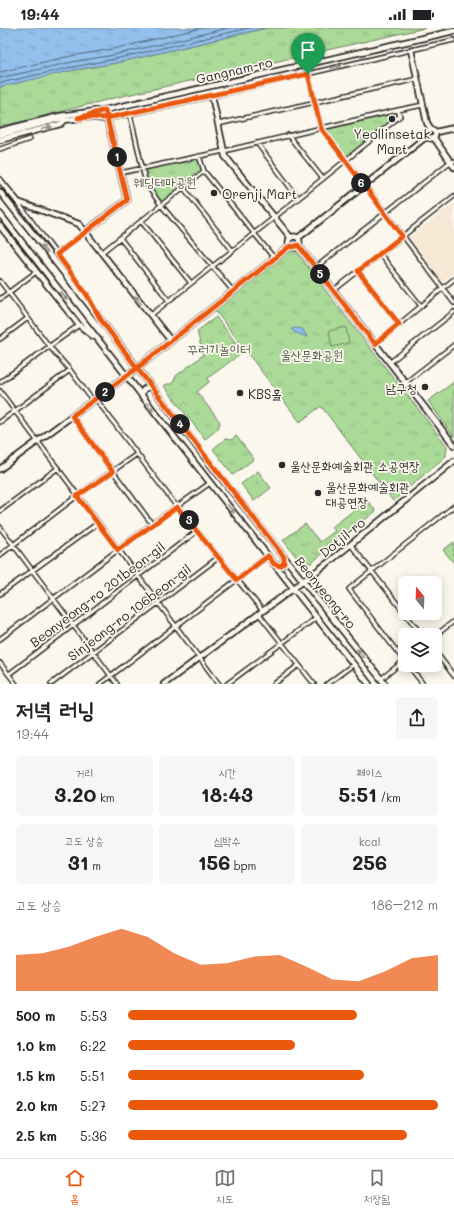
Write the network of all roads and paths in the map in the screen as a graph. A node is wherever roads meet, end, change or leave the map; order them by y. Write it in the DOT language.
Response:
graph roads {
  1 [pos="454,31"];
  2 [pos="454,40"];
  3 [pos="410,50"];
  4 [pos="308,74"];
  5 [pos="417,78"];
  6 [pos="212,96"];
  7 [pos="314,102"];
  8 [pos="423,105"];
  9 [pos="105,110"];
  10 [pos="398,110"];
  11 [pos="130,114"];
  12 [pos="78,118"];
  13 [pos="107,118"];
  14 [pos="65,120"];
  15 [pos="218,124"];
  16 [pos="321,128"];
  17 [pos="454,128"];
  18 [pos="431,129"];
  19 [pos="0,131"];
  20 [pos="436,132"];
  21 [pos="0,135"];
  22 [pos="288,135"];
  23 [pos="428,136"];
  24 [pos="434,138"];
  25 [pos="30,139"];
  26 [pos="0,140"];
  27 [pos="257,143"];
  28 [pos="0,149"];
  29 [pos="224,151"];
  30 [pos="199,156"];
  31 [pos="346,161"];
  32 [pos="452,162"];
  33 [pos="454,167"];
  34 [pos="142,168"];
  35 [pos="204,171"];
  36 [pos="120,173"];
  37 [pos="323,179"];
  38 [pos="0,180"];
  39 [pos="364,186"];
  40 [pos="183,187"];
  41 [pos="0,192"];
  42 [pos="454,196"];
  43 [pos="298,198"];
  44 [pos="18,202"];
  45 [pos="161,205"];
  46 [pos="0,214"];
  47 [pos="385,214"];
  48 [pos="274,216"];
  49 [pos="141,221"];
  50 [pos="0,226"];
  51 [pos="85,232"];
  52 [pos="253,233"];
  53 [pos="402,236"];
  54 [pos="120,238"];
  55 [pos="291,238"];
  56 [pos="298,238"];
  57 [pos="298,245"];
  58 [pos="290,246"];
  59 [pos="232,250"];
  60 [pos="101,253"];
  61 [pos="57,254"];
  62 [pos="380,254"];
  63 [pos="274,258"];
  64 [pos="212,266"];
  65 [pos="315,268"];
  66 [pos="358,271"];
  67 [pos="36,272"];
  68 [pos="454,279"];
  69 [pos="0,281"];
  70 [pos="191,283"];
  71 [pos="442,288"];
  72 [pos="232,291"];
  73 [pos="333,291"];
  74 [pos="9,292"];
  75 [pos="0,299"];
  76 [pos="169,301"];
  77 [pos="454,303"];
  78 [pos="421,306"];
  79 [pos="454,312"];
  80 [pos="151,315"];
  81 [pos="28,318"];
  82 [pos="101,320"];
  83 [pos="399,324"];
  84 [pos="79,325"];
  85 [pos="0,339"];
  86 [pos="171,341"];
  87 [pos="101,344"];
  88 [pos="375,344"];
  89 [pos="454,344"];
  90 [pos="49,346"];
  91 [pos="389,363"];
  92 [pos="137,368"];
  93 [pos="70,370"];
  94 [pos="126,376"];
  95 [pos="0,382"];
  96 [pos="405,383"];
  97 [pos="152,388"];
  98 [pos="0,391"];
  99 [pos="142,397"];
  100 [pos="94,400"];
  101 [pos="15,411"];
  102 [pos="72,416"];
  103 [pos="0,422"];
  104 [pos="38,440"];
  105 [pos="454,445"];
  106 [pos="137,454"];
  107 [pos="454,461"];
  108 [pos="58,468"];
  109 [pos="0,469"];
  110 [pos="113,472"];
  111 [pos="210,483"];
  112 [pos="77,496"];
  113 [pos="454,506"];
  114 [pos="177,507"];
  115 [pos="0,511"];
  116 [pos="98,523"];
  117 [pos="152,524"];
  118 [pos="0,527"];
  119 [pos="197,531"];
  120 [pos="14,545"];
  121 [pos="351,545"];
  122 [pos="118,550"];
  123 [pos="0,555"];
  124 [pos="268,556"];
  125 [pos="219,557"];
  126 [pos="284,557"];
  127 [pos="274,564"];
  128 [pos="33,571"];
  129 [pos="372,571"];
  130 [pos="138,576"];
  131 [pos="237,580"];
  132 [pos="303,581"];
  133 [pos="293,588"];
  134 [pos="0,594"];
  135 [pos="54,599"];
  136 [pos="158,603"];
  137 [pos="261,612"];
  138 [pos="317,617"];
  139 [pos="454,621"];
  140 [pos="73,625"];
  141 [pos="176,627"];
  142 [pos="417,628"];
  143 [pos="442,630"];
  144 [pos="0,639"];
  145 [pos="282,643"];
  146 [pos="93,652"];
  147 [pos="398,652"];
  148 [pos="199,658"];
  149 [pos="442,660"];
  150 [pos="0,663"];
  151 [pos="354,664"];
  152 [pos="299,665"];
  153 [pos="398,666"];
  154 [pos="414,672"];
  155 [pos="9,674"];
  156 [pos="111,676"];
  157 [pos="454,676"];
  158 [pos="381,679"];
  159 [pos="16,684"];
  160 [pos="51,684"];
  161 [pos="100,684"];
  162 [pos="117,684"];
  163 [pos="164,684"];
  164 [pos="219,684"];
  165 [pos="227,684"];
  166 [pos="274,684"];
  167 [pos="314,684"];
  168 [pos="327,684"];
  169 [pos="369,684"];
  170 [pos="385,684"];
  171 [pos="423,684"];
  1 -- 9 [label="main road, Gangnam-ro"];
  2 -- 3 [label="street"];
  4 -- 3 [label="street, one-way"];
  3 -- 5 [label="main road"];
  4 -- 6 [label="street"];
  4 -- 7 [label="street"];
  5 -- 7 [label="street"];
  5 -- 8 [label="main road"];
  6 -- 11 [label="street"];
  6 -- 15 [label="main road"];
  7 -- 15 [label="street"];
  7 -- 16 [label="street"];
  8 -- 10 [label="street"];
  8 -- 18 [label="main road"];
  9 -- 12 [label="main road, Gangnam-ro"];
  9 -- 13 [label="main road"];
  9 -- 19 [label="main road"];
  10 -- 16 [label="street"];
  10 -- 31 [label="street"];
  11 -- 13 [label="street"];
  11 -- 34 [label="street"];
  12 -- 13 [label="main road"];
  12 -- 14 [label="main road, Gangnam-ro"];
  13 -- 36 [label="main road"];
  14 -- 21 [label="main road, Gangnam-ro"];
  26 -- 14 [label="main road, Gangnam-ro, one-way"];
  15 -- 29 [label="main road"];
  16 -- 22 [label="street"];
  16 -- 31 [label="street"];
  17 -- 20 [label="main road"];
  18 -- 20 [label="main road"];
  18 -- 23 [label="main road"];
  20 -- 24 [label="main road"];
  22 -- 27 [label="street"];
  22 -- 37 [label="street"];
  23 -- 24 [label="main road"];
  23 -- 39 [label="main road"];
  24 -- 32 [label="main road"];
  25 -- 28 [label="street"];
  27 -- 29 [label="street"];
  27 -- 43 [label="street"];
  29 -- 30 [label="street"];
  29 -- 48 [label="main road"];
  30 -- 34 [label="street"];
  30 -- 35 [label="street"];
  31 -- 37 [label="street"];
  31 -- 39 [label="street"];
  32 -- 33 [label="main road"];
  32 -- 47 [label="street"];
  34 -- 36 [label="street"];
  34 -- 45 [label="street"];
  35 -- 40 [label="street"];
  35 -- 52 [label="street"];
  36 -- 51 [label="main road"];
  37 -- 43 [label="street"];
  38 -- 44 [label="main road"];
  39 -- 47 [label="street"];
  39 -- 56 [label="main road"];
  40 -- 45 [label="street"];
  40 -- 59 [label="street"];
  82 -- 41 [label="main road, Beonyeong-ro, one-way"];
  42 -- 53 [label="street"];
  43 -- 48 [label="street"];
  44 -- 51 [label="main road"];
  44 -- 61 [label="street"];
  45 -- 49 [label="street"];
  45 -- 64 [label="street"];
  46 -- 87 [label="main road, Beonyeong-ro, one-way"];
  47 -- 53 [label="street"];
  47 -- 65 [label="street"];
  48 -- 52 [label="street"];
  48 -- 55 [label="main road"];
  49 -- 54 [label="street"];
  49 -- 70 [label="street"];
  50 -- 67 [label="main road"];
  51 -- 60 [label="main road"];
  51 -- 61 [label="street"];
  52 -- 59 [label="street"];
  52 -- 63 [label="street"];
  53 -- 62 [label="street"];
  53 -- 71 [label="street"];
  54 -- 60 [label="street"];
  54 -- 76 [label="street"];
  55 -- 56 [label="main road"];
  55 -- 58 [label="main road"];
  56 -- 57 [label="main road"];
  57 -- 58 [label="main road"];
  57 -- 65 [label="main road"];
  58 -- 63 [label="main road"];
  59 -- 64 [label="street"];
  80 -- 60 [label="main road, one-way"];
  61 -- 82 [label="street"];
  62 -- 66 [label="street"];
  62 -- 78 [label="street"];
  63 -- 72 [label="main road"];
  64 -- 70 [label="street"];
  64 -- 72 [label="street"];
  65 -- 73 [label="main road"];
  66 -- 73 [label="street"];
  66 -- 83 [label="street"];
  67 -- 74 [label="street"];
  67 -- 84 [label="main road"];
  68 -- 71 [label="street"];
  69 -- 74 [label="street"];
  70 -- 76 [label="street"];
  71 -- 77 [label="street"];
  71 -- 78 [label="street"];
  72 -- 86 [label="main road"];
  73 -- 88 [label="main road"];
  74 -- 75 [label="street"];
  74 -- 81 [label="street"];
  76 -- 80 [label="street"];
  78 -- 83 [label="street"];
  79 -- 91 [label="street"];
  80 -- 86 [label="main road"];
  81 -- 85 [label="street"];
  81 -- 90 [label="street"];
  82 -- 92 [label="main road, Beonyeong-ro"];
  83 -- 88 [label="street"];
  84 -- 87 [label="main road"];
  84 -- 90 [label="street"];
  86 -- 92 [label="main road"];
  87 -- 94 [label="main road, Beonyeong-ro"];
  88 -- 91 [label="main road"];
  89 -- 96 [label="street"];
  90 -- 93 [label="street"];
  90 -- 95 [label="street"];
  91 -- 96 [label="main road"];
  92 -- 94 [label="main road"];
  92 -- 97 [label="main road, Beonyeong-ro"];
  93 -- 100 [label="street"];
  93 -- 101 [label="street"];
  94 -- 99 [label="main road, Beonyeong-ro"];
  94 -- 100 [label="main road"];
  96 -- 105 [label="main road"];
  97 -- 99 [label="main road"];
  97 -- 126 [label="main road, Beonyeong-ro"];
  98 -- 101 [label="street"];
  99 -- 111 [label="main road, Beonyeong-ro, one-way"];
  100 -- 102 [label="main road"];
  100 -- 106 [label="street"];
  101 -- 103 [label="street"];
  101 -- 104 [label="street"];
  102 -- 104 [label="main road"];
  102 -- 110 [label="street"];
  104 -- 108 [label="street"];
  104 -- 109 [label="main road"];
  106 -- 110 [label="street"];
  106 -- 114 [label="street"];
  107 -- 121 [label="main road, Dotjil-ro"];
  108 -- 112 [label="street"];
  108 -- 115 [label="street"];
  110 -- 112 [label="street"];
  110 -- 117 [label="street"];
  111 -- 114 [label="street"];
  111 -- 124 [label="main road, Beonyeong-ro, one-way"];
  112 -- 116 [label="street"];
  112 -- 120 [label="street"];
  113 -- 129 [label="street"];
  114 -- 117 [label="street"];
  114 -- 119 [label="street"];
  116 -- 122 [label="street"];
  116 -- 128 [label="street"];
  117 -- 122 [label="street"];
  118 -- 120 [label="street"];
  119 -- 125 [label="street"];
  119 -- 130 [label="street, Beonyeong-ro 201beon-gil"];
  120 -- 123 [label="street"];
  120 -- 128 [label="street"];
  121 -- 129 [label="street"];
  121 -- 132 [label="main road, Dotjil-ro"];
  122 -- 130 [label="street"];
  122 -- 135 [label="street"];
  124 -- 127 [label="main road, Beonyeong-ro"];
  124 -- 131 [label="street"];
  125 -- 131 [label="street"];
  125 -- 136 [label="street, Sinjeong-ro 106beon-gil"];
  126 -- 127 [label="main road"];
  126 -- 132 [label="main road, Beonyeong-ro"];
  127 -- 133 [label="main road, Beonyeong-ro"];
  128 -- 134 [label="street"];
  128 -- 135 [label="street"];
  129 -- 142 [label="street"];
  129 -- 147 [label="street"];
  130 -- 136 [label="street"];
  130 -- 140 [label="street, Beonyeong-ro 201beon-gil"];
  131 -- 137 [label="street"];
  131 -- 141 [label="street"];
  132 -- 133 [label="main road, Dotjil-ro"];
  158 -- 132 [label="main road, Beonyeong-ro, one-way"];
  133 -- 137 [label="main road, Dotjil-ro"];
  133 -- 138 [label="main road, Beonyeong-ro"];
  135 -- 140 [label="street"];
  135 -- 144 [label="street"];
  136 -- 141 [label="street"];
  136 -- 146 [label="street, Sinjeong-ro 106beon-gil"];
  137 -- 145 [label="street"];
  137 -- 148 [label="main road, Dotjil-ro"];
  138 -- 145 [label="street"];
  138 -- 151 [label="main road, Beonyeong-ro"];
  139 -- 143 [label="street"];
  140 -- 146 [label="street"];
  140 -- 155 [label="street, Beonyeong-ro 201beon-gil"];
  141 -- 148 [label="street"];
  141 -- 156 [label="street"];
  145 -- 152 [label="street"];
  145 -- 165 [label="street"];
  146 -- 156 [label="street"];
  146 -- 160 [label="street, Sinjeong-ro 106beon-gil"];
  148 -- 163 [label="main road, Dotjil-ro"];
  148 -- 164 [label="street"];
  149 -- 157 [label="street"];
  150 -- 155 [label="street"];
  151 -- 168 [label="street"];
  151 -- 169 [label="main road, Beonyeong-ro"];
  152 -- 166 [label="street"];
  152 -- 167 [label="street"];
  153 -- 158 [label="street"];
  154 -- 171 [label="street"];
  155 -- 159 [label="street"];
  156 -- 161 [label="street"];
  156 -- 162 [label="street"];
  158 -- 170 [label="main road, Beonyeong-ro"];
}
